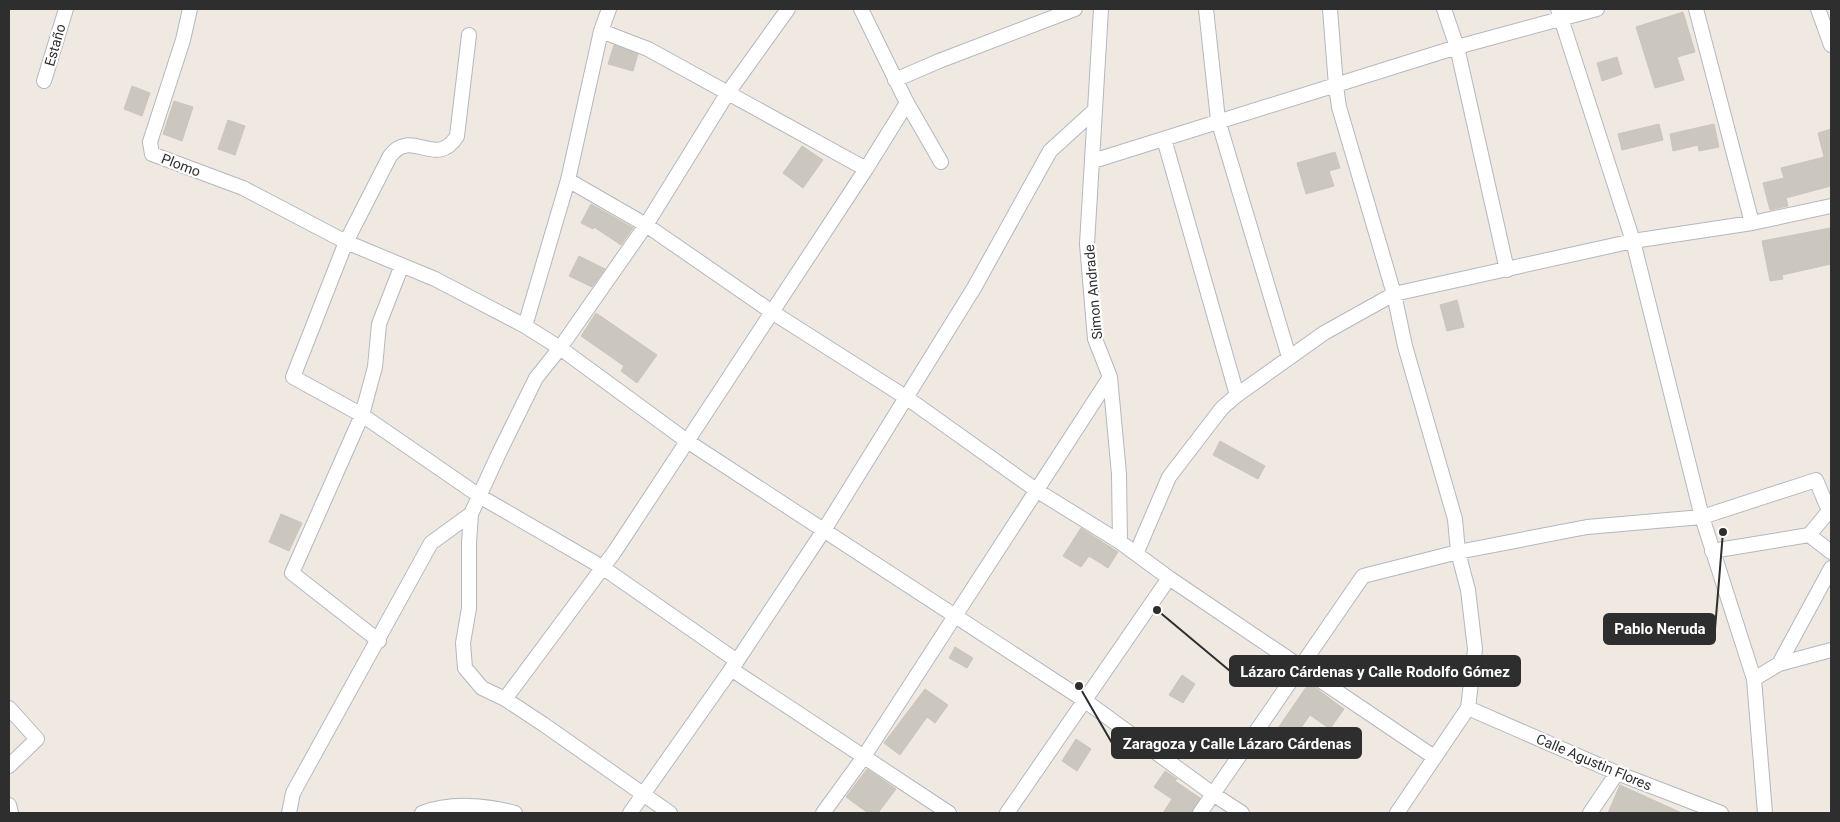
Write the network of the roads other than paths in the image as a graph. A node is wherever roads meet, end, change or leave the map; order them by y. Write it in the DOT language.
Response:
graph roads {
  1 [pos="66,9"];
  2 [pos="190,9"];
  3 [pos="609,9"];
  4 [pos="788,9"];
  5 [pos="861,9"];
  6 [pos="1075,9"];
  7 [pos="1101,9"];
  8 [pos="1206,9"];
  9 [pos="1330,9"];
  10 [pos="1444,9"];
  11 [pos="1597,9"];
  12 [pos="1696,9"];
  13 [pos="1818,9"];
  14 [pos="1559,14"];
  15 [pos="601,32"];
  16 [pos="468,35"];
  17 [pos="1831,45"];
  18 [pos="1457,46"];
  19 [pos="896,80"];
  20 [pos="44,81"];
  21 [pos="1336,86"];
  22 [pos="727,94"];
  23 [pos="907,103"];
  24 [pos="1096,110"];
  25 [pos="1218,120"];
  26 [pos="1164,139"];
  27 [pos="1094,161"];
  28 [pos="941,162"];
  29 [pos="866,169"];
  30 [pos="568,180"];
  31 [pos="1831,206"];
  32 [pos="1752,223"];
  33 [pos="646,224"];
  34 [pos="1633,240"];
  35 [pos="346,242"];
  36 [pos="402,265"];
  37 [pos="1507,270"];
  38 [pos="1394,294"];
  39 [pos="772,312"];
  40 [pos="525,326"];
  41 [pos="560,348"];
  42 [pos="1289,357"];
  43 [pos="1110,377"];
  44 [pos="1237,395"];
  45 [pos="907,398"];
  46 [pos="362,415"];
  47 [pos="687,441"];
  48 [pos="1036,490"];
  49 [pos="480,497"];
  50 [pos="1830,510"];
  51 [pos="472,514"];
  52 [pos="1702,517"];
  53 [pos="824,530"];
  54 [pos="1809,536"];
  55 [pos="1120,542"];
  56 [pos="1458,552"];
  57 [pos="1712,552"];
  58 [pos="1831,552"];
  59 [pos="1136,554"];
  60 [pos="602,567"];
  61 [pos="1831,568"];
  62 [pos="1169,578"];
  63 [pos="956,615"];
  64 [pos="379,641"];
  65 [pos="1831,650"];
  66 [pos="1779,664"];
  67 [pos="734,665"];
  68 [pos="1299,666"];
  69 [pos="1754,679"];
  70 [pos="505,699"];
  71 [pos="1084,700"];
  72 [pos="9,708"];
  73 [pos="1468,708"];
  74 [pos="863,758"];
  75 [pos="1434,758"];
  76 [pos="9,766"];
  77 [pos="1617,773"];
  78 [pos="644,794"];
  79 [pos="1213,794"];
  80 [pos="9,806"];
  81 [pos="11,813"];
  82 [pos="289,813"];
  83 [pos="422,813"];
  84 [pos="515,813"];
  85 [pos="630,813"];
  86 [pos="670,813"];
  87 [pos="823,813"];
  88 [pos="949,813"];
  89 [pos="1007,813"];
  90 [pos="1200,813"];
  91 [pos="1242,813"];
  92 [pos="1397,813"];
  93 [pos="1590,813"];
  94 [pos="1721,813"];
  95 [pos="1765,813"];
  1 -- 20 [label="street, Estaño"];
  2 -- 35 [label="street, Plomo"];
  3 -- 15 [label="street"];
  4 -- 22 [label="street"];
  5 -- 19 [label="street"];
  6 -- 19 [label="street"];
  7 -- 24 [label="street, Simon Andrade"];
  8 -- 25 [label="street"];
  9 -- 21 [label="street"];
  10 -- 18 [label="street"];
  11 -- 14 [label="street"];
  12 -- 32 [label="street"];
  13 -- 17 [label="street"];
  14 -- 18 [label="street"];
  14 -- 34 [label="street"];
  15 -- 22 [label="street"];
  15 -- 30 [label="street"];
  16 -- 35 [label="street"];
  18 -- 21 [label="street"];
  18 -- 37 [label="street"];
  19 -- 23 [label="street"];
  21 -- 25 [label="street"];
  21 -- 38 [label="street"];
  22 -- 29 [label="street"];
  22 -- 33 [label="street"];
  23 -- 28 [label="street"];
  23 -- 29 [label="street"];
  24 -- 27 [label="street, Simon Andrade"];
  24 -- 45 [label="street"];
  25 -- 26 [label="street"];
  25 -- 42 [label="street"];
  26 -- 27 [label="street"];
  26 -- 44 [label="street"];
  27 -- 43 [label="street, Simon Andrade"];
  29 -- 39 [label="street"];
  30 -- 33 [label="street"];
  30 -- 40 [label="street"];
  31 -- 32 [label="street"];
  32 -- 34 [label="street"];
  33 -- 39 [label="street"];
  33 -- 41 [label="street"];
  34 -- 37 [label="street"];
  34 -- 52 [label="street"];
  35 -- 36 [label="street"];
  35 -- 46 [label="street"];
  36 -- 40 [label="street"];
  36 -- 46 [label="street"];
  37 -- 38 [label="street"];
  38 -- 42 [label="street"];
  38 -- 56 [label="street"];
  39 -- 45 [label="street"];
  39 -- 47 [label="street"];
  40 -- 41 [label="street"];
  41 -- 47 [label="street"];
  41 -- 49 [label="street"];
  42 -- 44 [label="street"];
  43 -- 48 [label="street"];
  43 -- 55 [label="street, Simon Andrade"];
  44 -- 59 [label="street"];
  45 -- 48 [label="street"];
  45 -- 53 [label="street"];
  46 -- 49 [label="street"];
  46 -- 64 [label="street"];
  47 -- 53 [label="street"];
  47 -- 60 [label="street"];
  48 -- 55 [label="street"];
  48 -- 63 [label="street"];
  49 -- 51 [label="street"];
  49 -- 60 [label="street"];
  50 -- 52 [label="street"];
  50 -- 54 [label="street"];
  51 -- 64 [label="street"];
  51 -- 70 [label="street"];
  52 -- 56 [label="street"];
  52 -- 57 [label="street"];
  53 -- 63 [label="street"];
  53 -- 67 [label="street"];
  54 -- 57 [label="street"];
  54 -- 58 [label="street"];
  55 -- 59 [label="street"];
  56 -- 68 [label="street"];
  56 -- 73 [label="street"];
  57 -- 69 [label="street"];
  59 -- 62 [label="street"];
  60 -- 67 [label="street"];
  60 -- 70 [label="street"];
  61 -- 66 [label="street"];
  62 -- 68 [label="street"];
  62 -- 71 [label="street"];
  63 -- 71 [label="street"];
  63 -- 74 [label="street"];
  64 -- 82 [label="street"];
  65 -- 66 [label="street"];
  66 -- 69 [label="street"];
  67 -- 74 [label="street"];
  67 -- 78 [label="street"];
  68 -- 75 [label="street"];
  68 -- 79 [label="street"];
  69 -- 95 [label="street"];
  70 -- 78 [label="street"];
  71 -- 79 [label="street"];
  71 -- 89 [label="street"];
  72 -- 76 [label="street"];
  73 -- 75 [label="street"];
  73 -- 77 [label="street, Calle Agustin Flores"];
  74 -- 87 [label="street"];
  74 -- 88 [label="street"];
  75 -- 92 [label="street"];
  77 -- 93 [label="street"];
  77 -- 94 [label="street, Calle Agustin Flores"];
  78 -- 85 [label="street"];
  78 -- 86 [label="street"];
  79 -- 90 [label="street"];
  79 -- 91 [label="street"];
  80 -- 81 [label="street"];
  83 -- 84 [label="street"];
}
